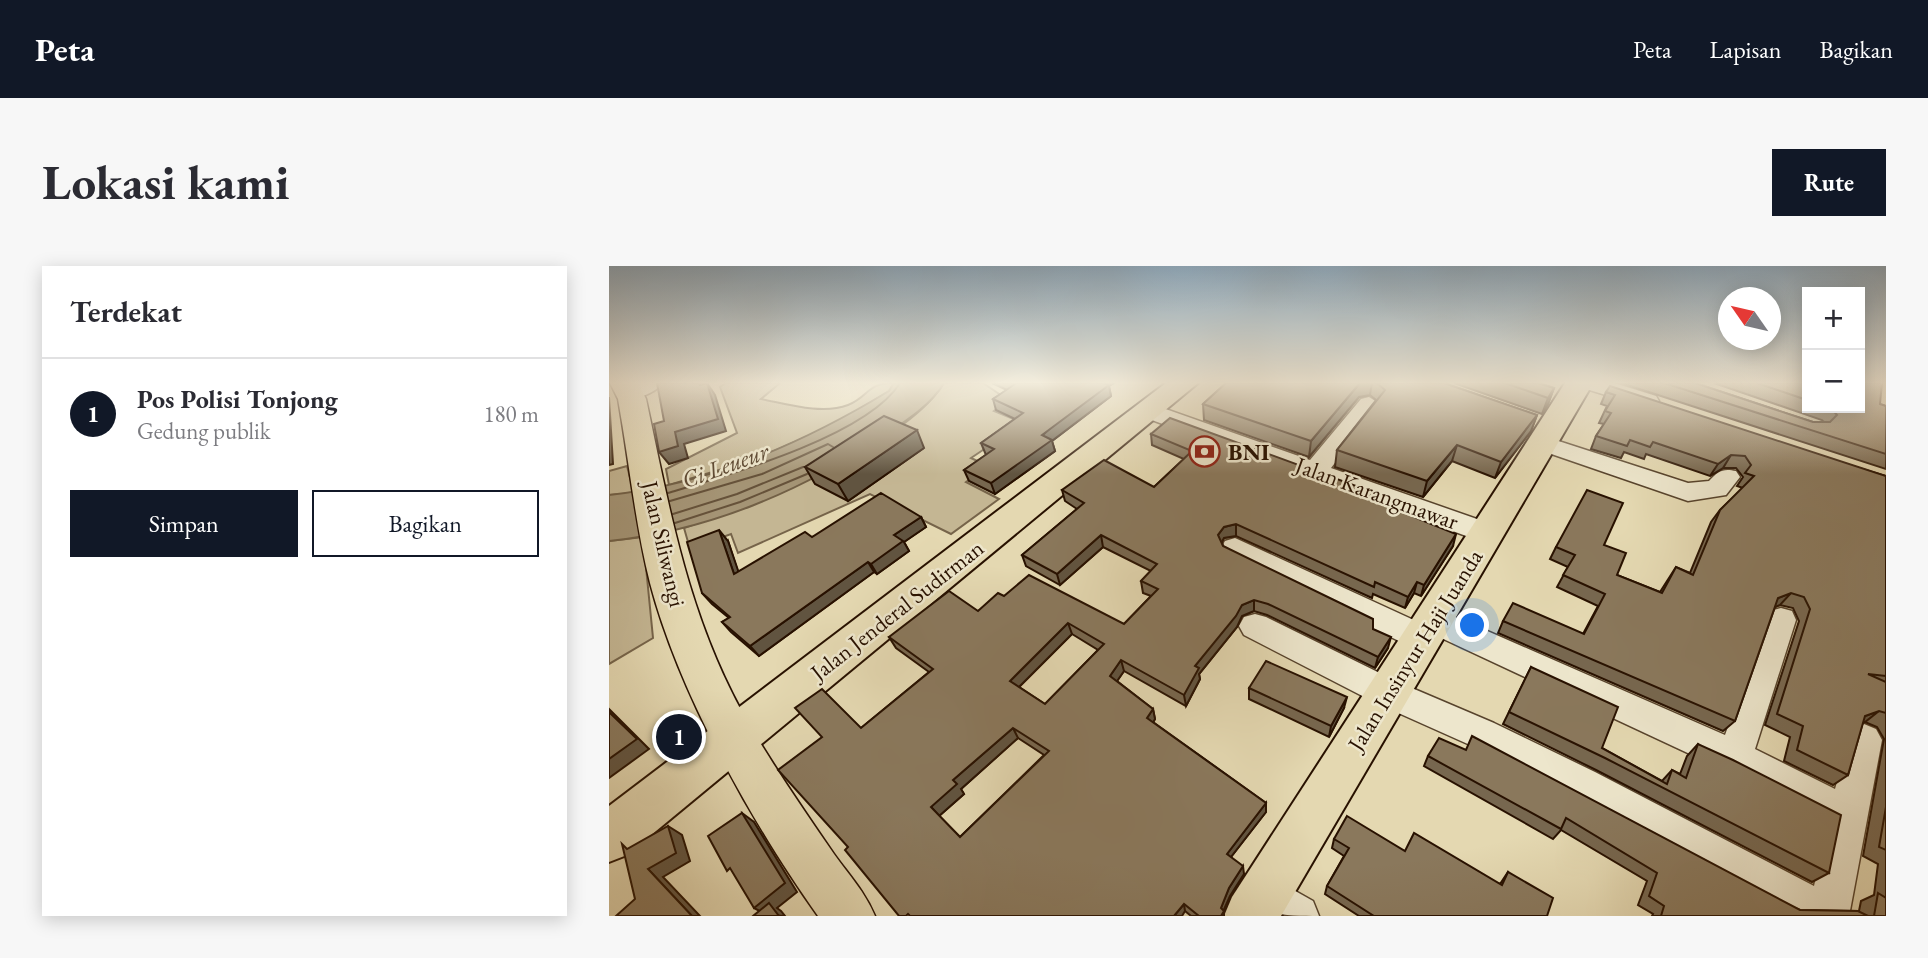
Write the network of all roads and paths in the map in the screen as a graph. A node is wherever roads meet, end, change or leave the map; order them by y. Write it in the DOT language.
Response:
graph roads {
  1 [pos="639,413"];
  2 [pos="1146,413"];
  3 [pos="1155,413"];
  4 [pos="1361,413"];
  5 [pos="1554,413"];
  6 [pos="1540,430"];
  7 [pos="1315,471"];
  8 [pos="1727,477"];
  9 [pos="1487,533"];
  10 [pos="1234,548"];
  11 [pos="1781,620"];
  12 [pos="1255,626"];
  13 [pos="1427,630"];
  14 [pos="1388,693"];
  15 [pos="734,739"];
  16 [pos="1864,740"];
  17 [pos="1735,757"];
  18 [pos="1850,816"];
  19 [pos="609,837"];
  20 [pos="1258,905"];
  21 [pos="849,916"];
  22 [pos="1298,916"];
  23 [pos="1828,916"];
  1 -- 15 [label="main road, Jalan Siliwangi"];
  2 -- 15 [label="highway, Jalan Jenderal Sudirman"];
  3 -- 7 [label="street, Jalan Karangmawar"];
  4 -- 7 [label="street"];
  5 -- 6 [label="highway, Jalan Insinyur Haji Juanda"];
  6 -- 8 [label="street"];
  6 -- 9 [label="highway, Jalan Insinyur Haji Juanda"];
  7 -- 9 [label="street, Jalan Karangmawar"];
  9 -- 13 [label="highway, Jalan Insinyur Haji Juanda"];
  10 -- 13 [label="street"];
  11 -- 17 [label="street"];
  12 -- 14 [label="street"];
  13 -- 14 [label="highway, Jalan Insinyur Haji Juanda"];
  13 -- 17 [label="street"];
  14 -- 20 [label="highway, Jalan Insinyur Haji Juanda"];
  14 -- 23 [label="street"];
  15 -- 19 [label="highway, Jalan Jenderal Sudirman"];
  15 -- 21 [label="main road, Jalan Siliwangi"];
  16 -- 18 [label="street"];
  17 -- 18 [label="street"];
  18 -- 23 [label="street"];
  20 -- 22 [label="street"];
}
